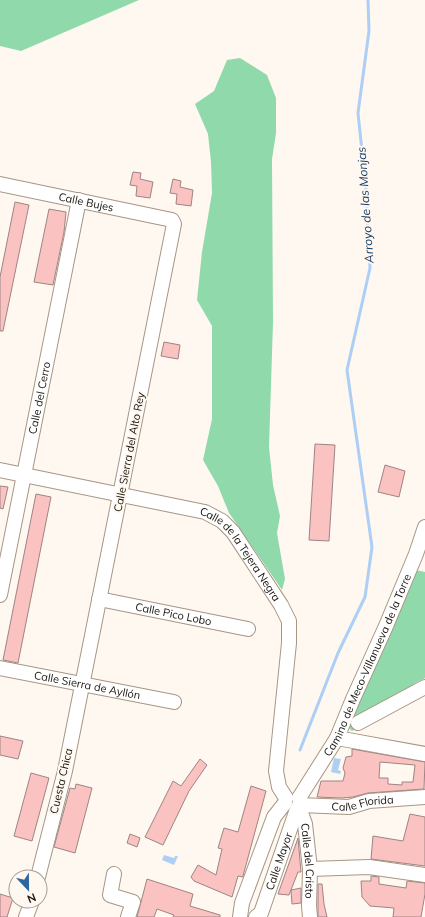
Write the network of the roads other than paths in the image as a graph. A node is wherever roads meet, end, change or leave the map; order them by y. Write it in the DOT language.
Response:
graph roads {
  1 [pos="1,188"];
  2 [pos="79,200"];
  3 [pos="172,220"];
  4 [pos="0,470"];
  5 [pos="24,474"];
  6 [pos="120,494"];
  7 [pos="425,527"];
  8 [pos="0,595"];
  9 [pos="99,599"];
  10 [pos="248,629"];
  11 [pos="0,668"];
  12 [pos="82,684"];
  13 [pos="425,687"];
  14 [pos="174,702"];
  15 [pos="344,722"];
  16 [pos="337,738"];
  17 [pos="425,754"];
  18 [pos="425,797"];
  19 [pos="294,803"];
  20 [pos="40,869"];
  21 [pos="310,869"];
  22 [pos="114,874"];
  23 [pos="425,875"];
  24 [pos="242,903"];
  25 [pos="258,915"];
  26 [pos="128,917"];
  27 [pos="240,917"];
  28 [pos="310,917"];
  1 -- 2 [label="street, Calle Bujes"];
  2 -- 3 [label="street, Calle Bujes"];
  2 -- 5 [label="street, Calle del Cerro"];
  3 -- 6 [label="street, Calle Sierra del Alto Rey"];
  4 -- 5 [label="street, Calle de la Tejera Negra"];
  5 -- 6 [label="street, Calle de la Tejera Negra"];
  5 -- 8 [label="street, Calle del Cerro"];
  6 -- 9 [label="street, Calle Sierra del Alto Rey"];
  6 -- 19 [label="street, Calle de la Tejera Negra"];
  7 -- 15 [label="street, Camino de Meco-Villanueva de la Torre"];
  9 -- 10 [label="street, Calle Pico Lobo"];
  9 -- 12 [label="street, Calle Sierra del Alto Rey"];
  11 -- 12 [label="street, Calle Sierra de Ayllón"];
  12 -- 14 [label="street, Calle Sierra de Ayllón"];
  12 -- 20 [label="street, Cuesta Chica"];
  13 -- 15 [label="street"];
  15 -- 16 [label="street, Camino de Meco-Villanueva de la Torre"];
  16 -- 17 [label="street"];
  16 -- 19 [label="street, Camino de Meco-Villanueva de la Torre"];
  18 -- 19 [label="street, Calle Florida"];
  19 -- 21 [label="street, Calle del Cristo"];
  19 -- 24 [label="street, Calle Mayor"];
  19 -- 25 [label="street, Calle Mayor"];
  21 -- 23 [label="street"];
  21 -- 28 [label="street, Calle del Cristo"];
  22 -- 26 [label="street"];
  24 -- 25 [label="street, Calle Mayor"];
  24 -- 27 [label="street, Calle Mayor"];
}
